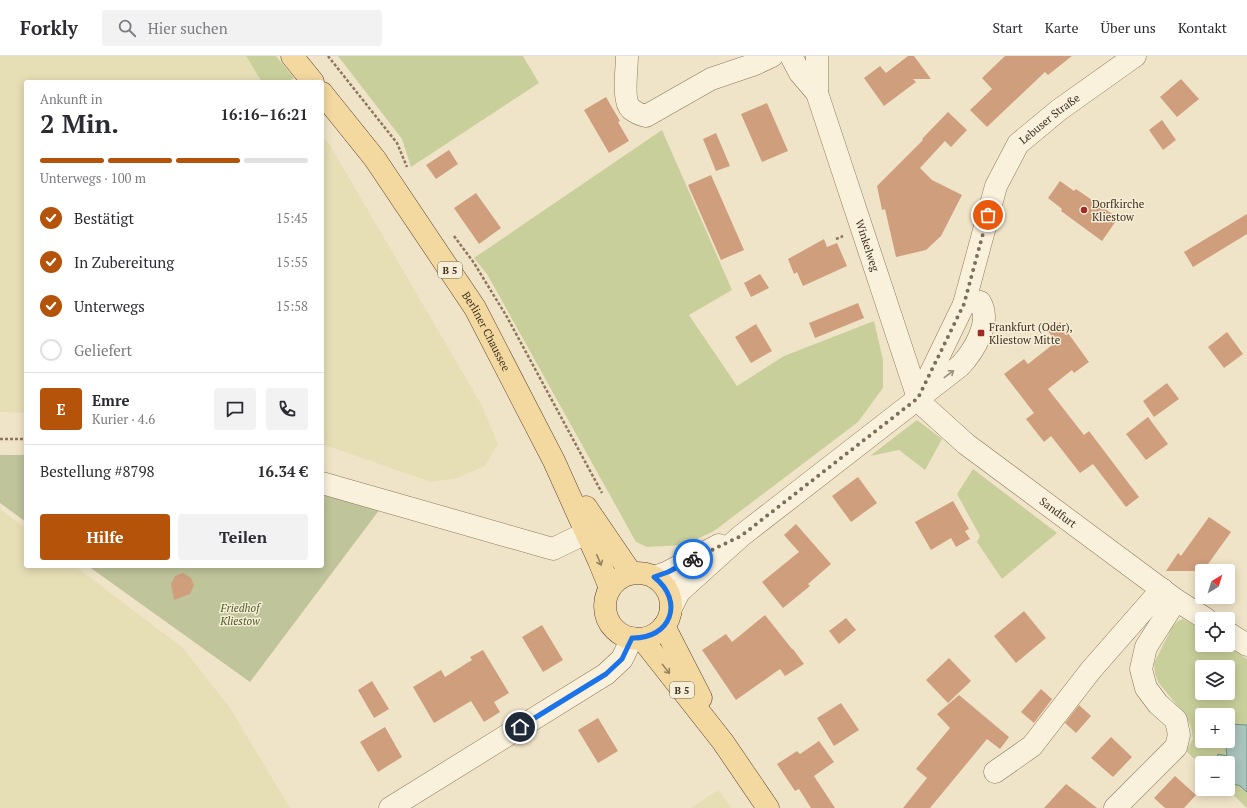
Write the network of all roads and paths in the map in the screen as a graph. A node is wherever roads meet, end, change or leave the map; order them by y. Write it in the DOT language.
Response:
graph roads {
  1 [pos="292,56"];
  2 [pos="627,56"];
  3 [pos="772,56"];
  4 [pos="791,56"];
  5 [pos="818,56"];
  6 [pos="1135,56"];
  7 [pos="311,80"];
  8 [pos="817,93"];
  9 [pos="324,95"];
  10 [pos="918,398"];
  11 [pos="0,439"];
  12 [pos="24,439"];
  13 [pos="554,461"];
  14 [pos="324,483"];
  15 [pos="586,533"];
  16 [pos="741,536"];
  17 [pos="631,573"];
  18 [pos="654,577"];
  19 [pos="610,588"];
  20 [pos="1169,594"];
  21 [pos="1196,612"];
  22 [pos="668,617"];
  23 [pos="1235,637"];
  24 [pos="637,638"];
  25 [pos="1247,645"];
  26 [pos="723,742"];
  27 [pos="995,772"];
  28 [pos="390,808"];
  29 [pos="768,808"];
  30 [pos="1115,808"];
  1 -- 7 [label="main road"];
  2 -- 3 [label="street"];
  4 -- 8 [label="street, Winkelweg"];
  5 -- 8 [label="street, Winkelweg"];
  6 -- 10 [label="street, Lebuser Straße"];
  8 -- 10 [label="street, Winkelweg"];
  9 -- 13 [label="main road, Berliner Chaussee / B 5"];
  10 -- 16 [label="street, Lebuser Straße"];
  10 -- 20 [label="street, Sandfurt"];
  11 -- 12 [label="path"];
  13 -- 15 [label="main road, Berliner Chaussee / B 5"];
  13 -- 17 [label="main road, Berliner Chaussee / B 5"];
  14 -- 15 [label="street"];
  15 -- 19 [label="main road, Berliner Chaussee / B 5, one-way"];
  16 -- 18 [label="street, Lebuser Straße"];
  16 -- 22 [label="street, Lebuser Straße"];
  17 -- 18 [label="main road"];
  17 -- 19 [label="main road"];
  18 -- 22 [label="main road"];
  19 -- 24 [label="main road"];
  20 -- 21 [label="street, Sandfurt"];
  20 -- 27 [label="street"];
  20 -- 30 [label="street"];
  22 -- 24 [label="main road"];
  22 -- 26 [label="main road, B 5"];
  23 -- 25 [label="street"];
  24 -- 26 [label="main road, B 5, one-way"];
  24 -- 28 [label="street"];
  26 -- 29 [label="main road, B 5"];
}
